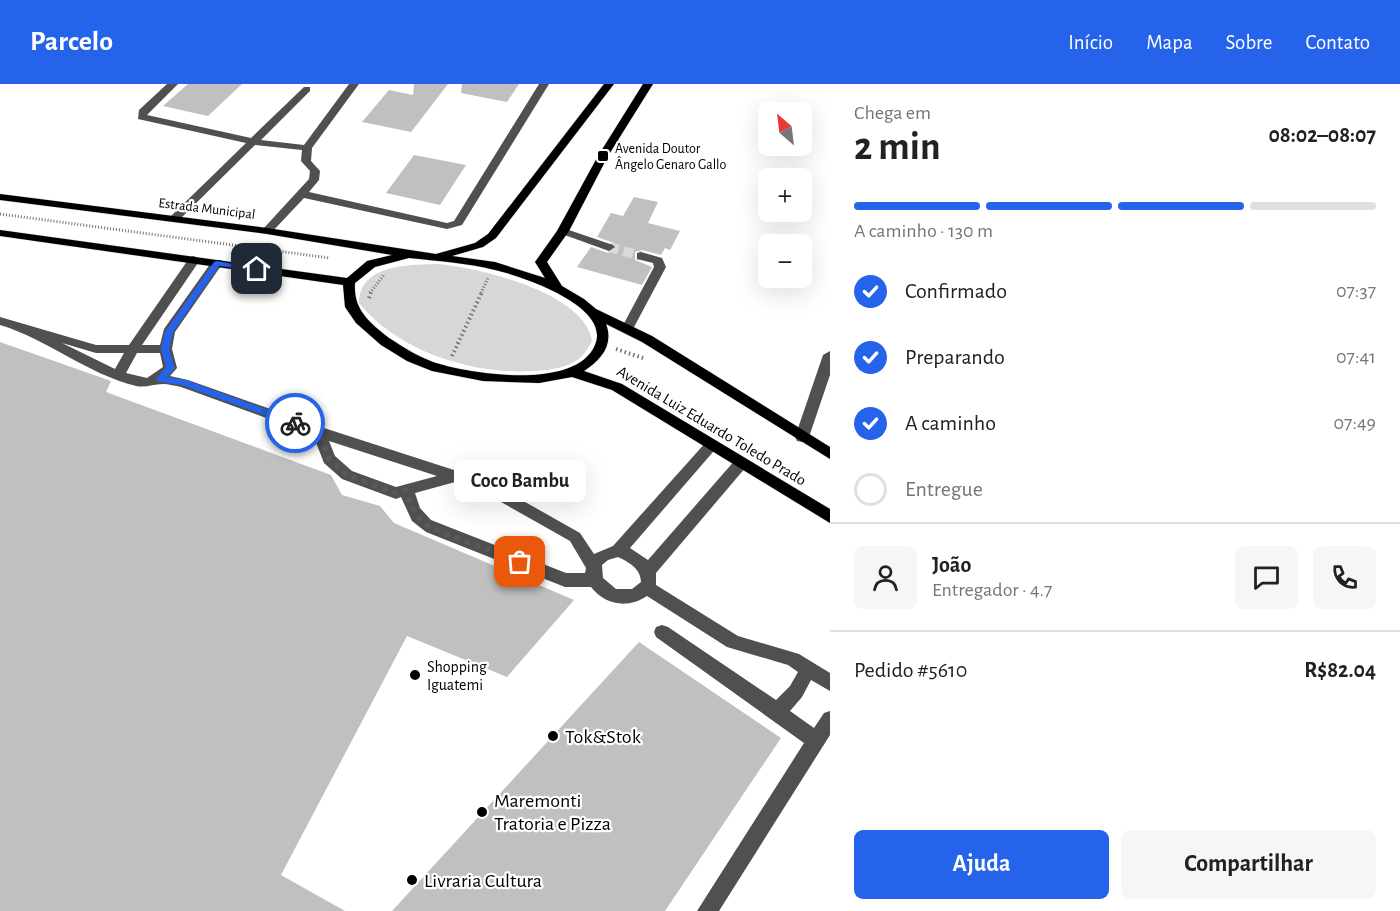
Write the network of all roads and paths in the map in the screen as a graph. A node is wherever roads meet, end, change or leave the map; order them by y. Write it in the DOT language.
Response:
graph roads {
  1 [pos="173,84"];
  2 [pos="354,84"];
  3 [pos="544,84"];
  4 [pos="609,84"];
  5 [pos="648,84"];
  6 [pos="307,89"];
  7 [pos="254,142"];
  8 [pos="307,148"];
  9 [pos="301,194"];
  10 [pos="0,197"];
  11 [pos="0,214"];
  12 [pos="174,219"];
  13 [pos="267,231"];
  14 [pos="562,231"];
  15 [pos="0,233"];
  16 [pos="609,247"];
  17 [pos="409,254"];
  18 [pos="641,256"];
  19 [pos="432,257"];
  20 [pos="330,258"];
  21 [pos="194,260"];
  22 [pos="217,263"];
  23 [pos="371,264"];
  24 [pos="494,266"];
  25 [pos="349,282"];
  26 [pos="558,289"];
  27 [pos="370,305"];
  28 [pos="593,312"];
  29 [pos="0,321"];
  30 [pos="627,329"];
  31 [pos="27,330"];
  32 [pos="602,345"];
  33 [pos="133,348"];
  34 [pos="165,349"];
  35 [pos="443,352"];
  36 [pos="830,355"];
  37 [pos="650,362"];
  38 [pos="572,372"];
  39 [pos="119,374"];
  40 [pos="160,379"];
  41 [pos="319,432"];
  42 [pos="802,437"];
  43 [pos="712,445"];
  44 [pos="830,454"];
  45 [pos="741,463"];
  46 [pos="456,476"];
  47 [pos="406,490"];
  48 [pos="830,517"];
  49 [pos="618,551"];
  50 [pos="594,573"];
  51 [pos="647,579"];
  52 [pos="662,632"];
  53 [pos="808,668"];
  54 [pos="830,683"];
  55 [pos="777,711"];
  56 [pos="830,719"];
  57 [pos="816,741"];
  58 [pos="707,911"];
  1 -- 7 [label="street"];
  2 -- 8 [label="street"];
  3 -- 9 [label="street"];
  4 -- 19 [label="main road"];
  5 -- 14 [label="main road"];
  6 -- 7 [label="street"];
  7 -- 8 [label="street"];
  7 -- 12 [label="street"];
  8 -- 9 [label="street"];
  9 -- 13 [label="street"];
  10 -- 12 [label="main road, Estrada Municipal"];
  11 -- 20 [label="path"];
  12 -- 13 [label="main road, Estrada Municipal"];
  13 -- 17 [label="main road, Estrada Municipal"];
  14 -- 16 [label="street"];
  14 -- 26 [label="main road"];
  15 -- 21 [label="main road"];
  17 -- 19 [label="main road, Estrada Municipal"];
  17 -- 23 [label="main road"];
  18 -- 30 [label="street"];
  19 -- 24 [label="main road, Estrada Municipal"];
  21 -- 22 [label="main road"];
  21 -- 33 [label="street"];
  22 -- 25 [label="main road"];
  22 -- 34 [label="street"];
  23 -- 25 [label="main road"];
  23 -- 27 [label="path"];
  24 -- 26 [label="main road, Estrada Municipal"];
  24 -- 35 [label="path"];
  25 -- 38 [label="main road"];
  26 -- 28 [label="main road, Estrada Municipal"];
  28 -- 30 [label="main road"];
  28 -- 32 [label="main road"];
  29 -- 31 [label="street"];
  30 -- 42 [label="main road"];
  31 -- 33 [label="street"];
  31 -- 39 [label="street"];
  32 -- 37 [label="path"];
  32 -- 38 [label="main road"];
  33 -- 34 [label="street"];
  33 -- 39 [label="street"];
  34 -- 40 [label="street"];
  36 -- 42 [label="street"];
  38 -- 43 [label="main road, Avenida Luiz Eduardo Toledo Prado"];
  39 -- 40 [label="street"];
  40 -- 41 [label="street"];
  41 -- 46 [label="street"];
  41 -- 47 [label="street"];
  42 -- 44 [label="main road"];
  43 -- 45 [label="main road, Avenida Luiz Eduardo Toledo Prado"];
  43 -- 49 [label="street"];
  45 -- 48 [label="main road, Avenida Luiz Eduardo Toledo Prado"];
  45 -- 51 [label="street"];
  46 -- 47 [label="street"];
  46 -- 50 [label="street"];
  47 -- 50 [label="street"];
  49 -- 50 [label="street"];
  49 -- 51 [label="street"];
  50 -- 51 [label="street"];
  51 -- 53 [label="street"];
  52 -- 55 [label="street"];
  53 -- 54 [label="street"];
  53 -- 55 [label="street"];
  55 -- 57 [label="street"];
  56 -- 57 [label="street"];
  57 -- 58 [label="street"];
}
